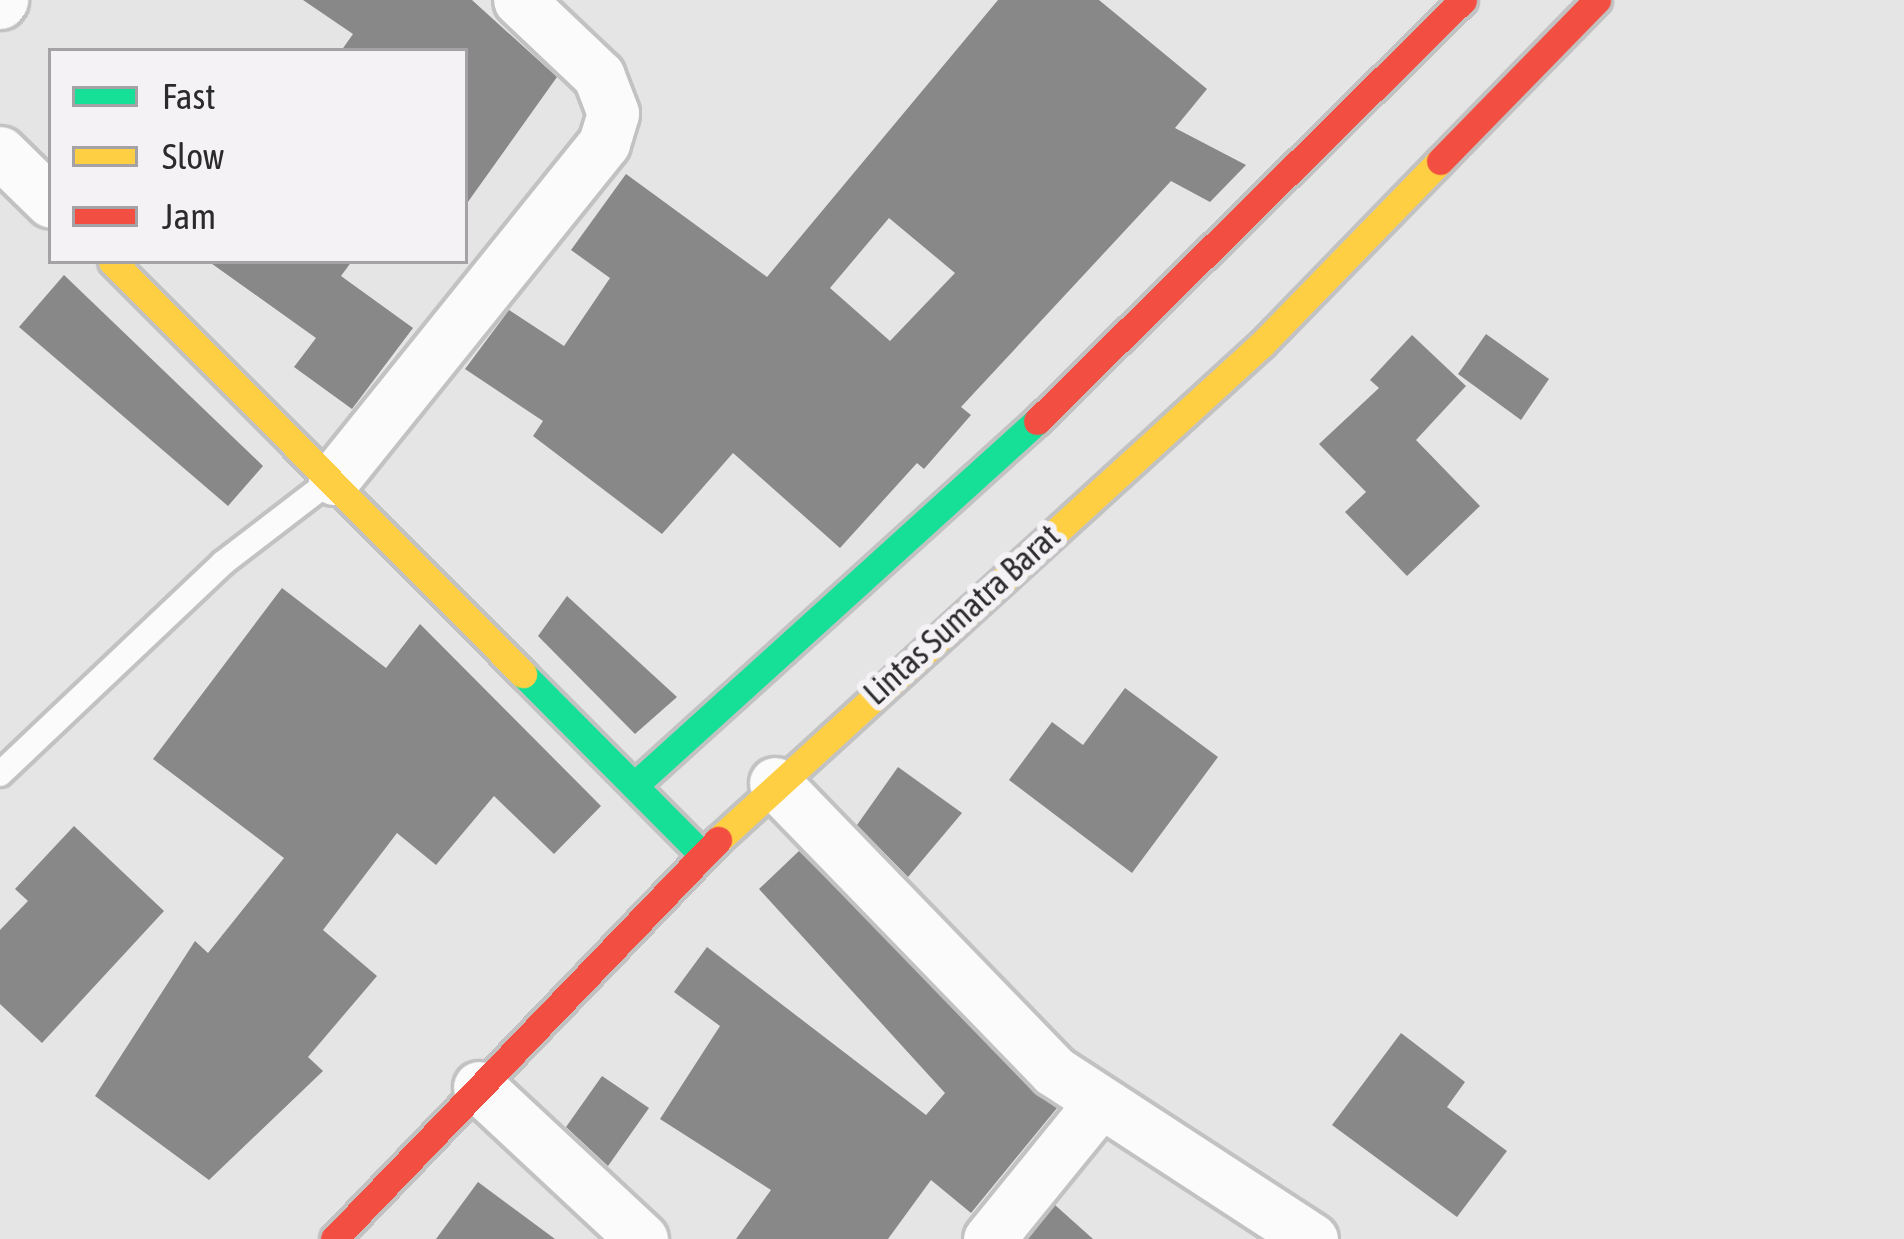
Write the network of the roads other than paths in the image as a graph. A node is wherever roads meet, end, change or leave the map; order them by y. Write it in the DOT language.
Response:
graph roads {
  1 [pos="519,0"];
  2 [pos="1463,0"];
  3 [pos="1597,0"];
  4 [pos="0,152"];
  5 [pos="48,199"];
  6 [pos="115,264"];
  7 [pos="334,478"];
  8 [pos="0,774"];
  9 [pos="637,783"];
  10 [pos="776,783"];
  11 [pos="702,854"];
  12 [pos="479,1087"];
  13 [pos="1098,1105"];
  14 [pos="334,1239"];
  15 [pos="642,1239"];
  16 [pos="989,1239"];
  17 [pos="1312,1239"];
  1 -- 7 [label="street"];
  2 -- 9 [label="main road"];
  3 -- 10 [label="main road, Lintas Sumatra Barat"];
  4 -- 5 [label="street"];
  6 -- 7 [label="main road"];
  7 -- 8 [label="lane"];
  7 -- 9 [label="main road"];
  9 -- 11 [label="main road"];
  10 -- 11 [label="main road, Lintas Sumatra Barat"];
  10 -- 13 [label="street"];
  11 -- 12 [label="main road, Lintas Sumatra Barat"];
  12 -- 14 [label="main road, Lintas Sumatra Barat"];
  12 -- 15 [label="street"];
  13 -- 16 [label="street"];
  13 -- 17 [label="street"];
}
